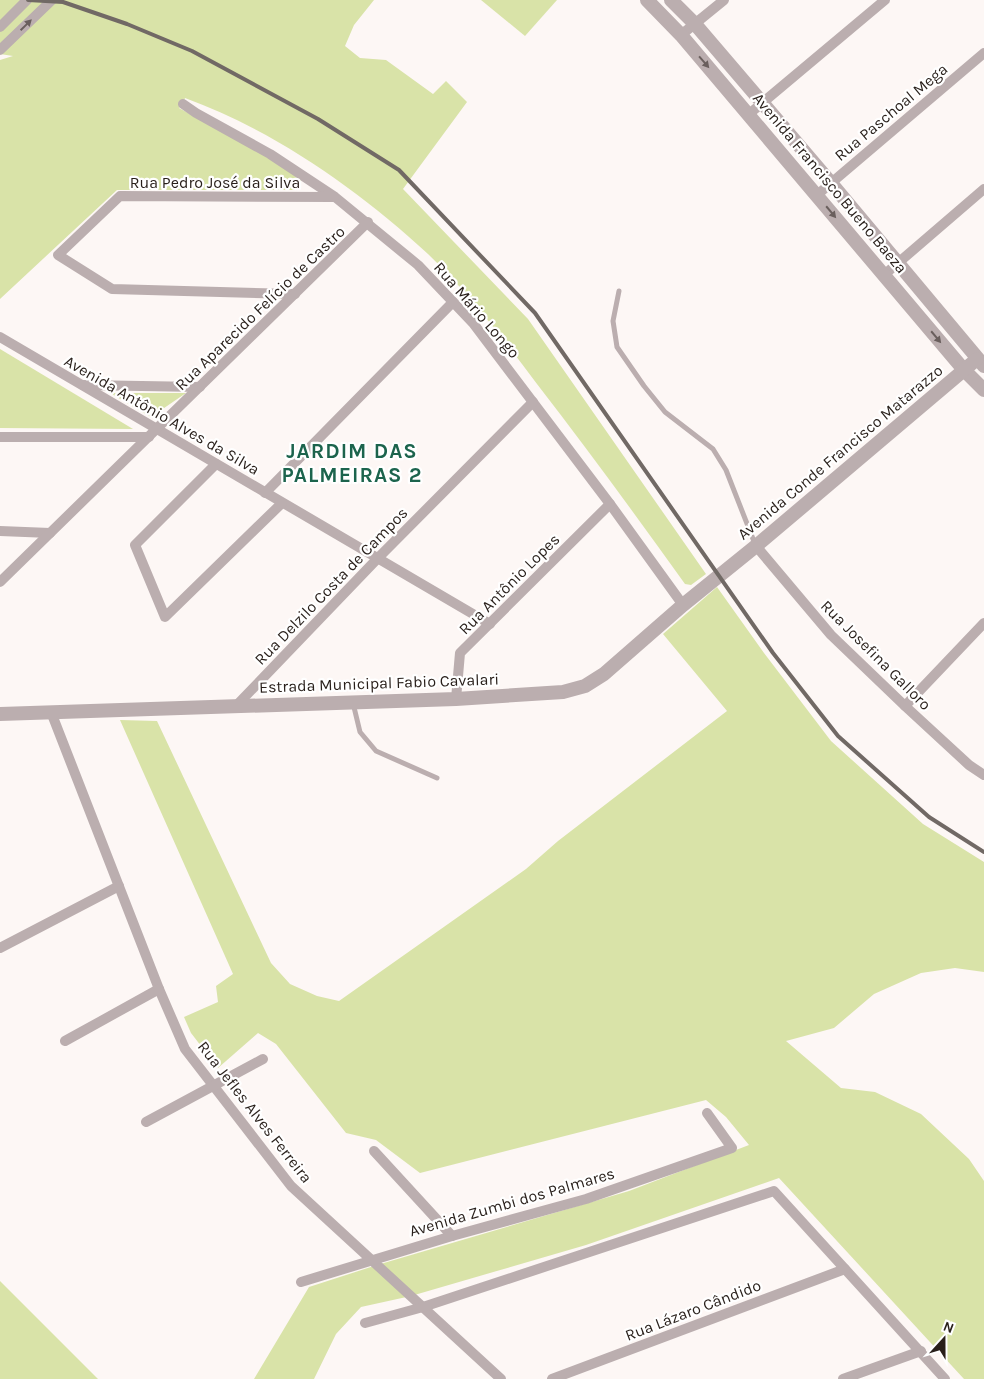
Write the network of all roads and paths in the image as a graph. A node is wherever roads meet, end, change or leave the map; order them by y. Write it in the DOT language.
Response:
graph roads {
  1 [pos="27,0"];
  2 [pos="52,0"];
  3 [pos="647,0"];
  4 [pos="671,0"];
  5 [pos="724,0"];
  6 [pos="885,0"];
  7 [pos="695,24"];
  8 [pos="0,27"];
  9 [pos="681,36"];
  10 [pos="0,50"];
  11 [pos="984,53"];
  12 [pos="762,103"];
  13 [pos="183,104"];
  14 [pos="749,114"];
  15 [pos="831,183"];
  16 [pos="984,189"];
  17 [pos="817,195"];
  18 [pos="335,197"];
  19 [pos="368,222"];
  20 [pos="897,263"];
  21 [pos="884,274"];
  22 [pos="619,291"];
  23 [pos="295,294"];
  24 [pos="453,302"];
  25 [pos="0,337"];
  26 [pos="982,360"];
  27 [pos="964,370"];
  28 [pos="82,385"];
  29 [pos="200,387"];
  30 [pos="984,390"];
  31 [pos="533,402"];
  32 [pos="153,433"];
  33 [pos="0,437"];
  34 [pos="216,464"];
  35 [pos="265,493"];
  36 [pos="282,503"];
  37 [pos="610,504"];
  38 [pos="0,532"];
  39 [pos="50,533"];
  40 [pos="756,546"];
  41 [pos="378,558"];
  42 [pos="718,576"];
  43 [pos="0,582"];
  44 [pos="682,605"];
  45 [pos="984,623"];
  46 [pos="490,624"];
  47 [pos="456,699"];
  48 [pos="353,702"];
  49 [pos="905,706"];
  50 [pos="235,707"];
  51 [pos="51,712"];
  52 [pos="0,714"];
  53 [pos="984,775"];
  54 [pos="437,778"];
  55 [pos="119,886"];
  56 [pos="0,948"];
  57 [pos="158,990"];
  58 [pos="65,1041"];
  59 [pos="263,1059"];
  60 [pos="213,1086"];
  61 [pos="707,1113"];
  62 [pos="146,1122"];
  63 [pos="374,1151"];
  64 [pos="452,1236"];
  65 [pos="372,1260"];
  66 [pos="845,1268"];
  67 [pos="301,1282"];
  68 [pos="423,1307"];
  69 [pos="365,1323"];
  70 [pos="921,1351"];
  71 [pos="502,1379"];
  72 [pos="552,1379"];
  73 [pos="843,1379"];
  74 [pos="945,1379"];
  1 -- 8 [label="street"];
  10 -- 2 [label="street, one-way"];
  3 -- 9 [label="street, Avenida Francisco Bueno Baeza"];
  4 -- 7 [label="street, Avenida Francisco Bueno Baeza"];
  5 -- 7 [label="street"];
  6 -- 12 [label="street"];
  7 -- 9 [label="street"];
  7 -- 12 [label="street, Avenida Francisco Bueno Baeza"];
  9 -- 14 [label="street, Avenida Francisco Bueno Baeza, one-way"];
  11 -- 15 [label="street, Rua Paschoal Mega"];
  12 -- 14 [label="street"];
  12 -- 15 [label="street, Avenida Francisco Bueno Baeza"];
  13 -- 18 [label="street, Rua Mário Longo"];
  14 -- 17 [label="street, Avenida Francisco Bueno Baeza"];
  15 -- 17 [label="street, Rua Paschoal Mega"];
  15 -- 20 [label="street, Avenida Francisco Bueno Baeza"];
  16 -- 20 [label="street"];
  17 -- 21 [label="street, Avenida Francisco Bueno Baeza, one-way"];
  18 -- 19 [label="street, Rua Mário Longo"];
  18 -- 23 [label="street, Rua Pedro José da Silva"];
  19 -- 23 [label="street, Rua Aparecido Felício de Castro"];
  19 -- 24 [label="street, Rua Mário Longo"];
  20 -- 21 [label="street"];
  20 -- 26 [label="street, Avenida Francisco Bueno Baeza"];
  21 -- 27 [label="street, Avenida Francisco Bueno Baeza, one-way"];
  22 -- 40 [label="lane"];
  23 -- 29 [label="street, Rua Aparecido Felício de Castro"];
  24 -- 31 [label="street, Rua Mário Longo"];
  24 -- 35 [label="street"];
  25 -- 28 [label="street, Avenida Antônio Alves da Silva"];
  26 -- 27 [label="street, Avenida Conde Francisco Matarazzo"];
  27 -- 30 [label="street, Avenida Francisco Bueno Baeza"];
  27 -- 40 [label="street, Avenida Conde Francisco Matarazzo"];
  28 -- 29 [label="street"];
  28 -- 32 [label="street, Avenida Antônio Alves da Silva"];
  29 -- 32 [label="street, Rua Aparecido Felício de Castro"];
  31 -- 37 [label="street, Rua Mário Longo"];
  31 -- 41 [label="street, Rua Delzilo Costa de Campos"];
  32 -- 33 [label="street"];
  32 -- 34 [label="street, Avenida Antônio Alves da Silva"];
  32 -- 39 [label="street, Rua Aparecido Felício de Castro"];
  34 -- 35 [label="street, Avenida Antônio Alves da Silva"];
  34 -- 36 [label="street"];
  35 -- 36 [label="street, Avenida Antônio Alves da Silva"];
  36 -- 41 [label="street, Avenida Antônio Alves da Silva"];
  37 -- 44 [label="street, Rua Mário Longo"];
  37 -- 46 [label="street, Rua Antônio Lopes"];
  38 -- 39 [label="street"];
  39 -- 43 [label="street, Rua Aparecido Felício de Castro"];
  40 -- 42 [label="street, Avenida Conde Francisco Matarazzo"];
  40 -- 49 [label="street, Rua Josefina Galloro"];
  41 -- 46 [label="street, Avenida Antônio Alves da Silva"];
  41 -- 50 [label="street, Rua Delzilo Costa de Campos"];
  42 -- 44 [label="street, Estrada Municipal Fabio Cavalari"];
  44 -- 47 [label="street, Estrada Municipal Fabio Cavalari"];
  45 -- 49 [label="street"];
  46 -- 47 [label="street, Rua Antônio Lopes"];
  47 -- 48 [label="street, Estrada Municipal Fabio Cavalari"];
  48 -- 50 [label="street, Estrada Municipal Fabio Cavalari"];
  48 -- 54 [label="lane"];
  49 -- 53 [label="street, Rua Josefina Galloro"];
  50 -- 51 [label="street, Estrada Municipal Fabio Cavalari"];
  51 -- 52 [label="street, Estrada Municipal Fabio Cavalari"];
  51 -- 55 [label="street, Rua Jefles Alves Ferreira"];
  55 -- 56 [label="street"];
  55 -- 57 [label="street, Rua Jefles Alves Ferreira"];
  57 -- 58 [label="street"];
  57 -- 60 [label="street, Rua Jefles Alves Ferreira"];
  59 -- 60 [label="street"];
  60 -- 62 [label="street"];
  60 -- 65 [label="street, Rua Jefles Alves Ferreira"];
  61 -- 64 [label="street, Avenida Zumbi dos Palmares"];
  63 -- 64 [label="street"];
  64 -- 65 [label="street, Avenida Zumbi dos Palmares"];
  65 -- 67 [label="street, Avenida Zumbi dos Palmares"];
  65 -- 68 [label="street, Rua Jefles Alves Ferreira"];
  66 -- 68 [label="street"];
  66 -- 70 [label="street"];
  66 -- 72 [label="street, Rua Lázaro Cândido"];
  68 -- 69 [label="street"];
  68 -- 71 [label="street, Rua Jefles Alves Ferreira"];
  70 -- 73 [label="street"];
  70 -- 74 [label="street"];
}
